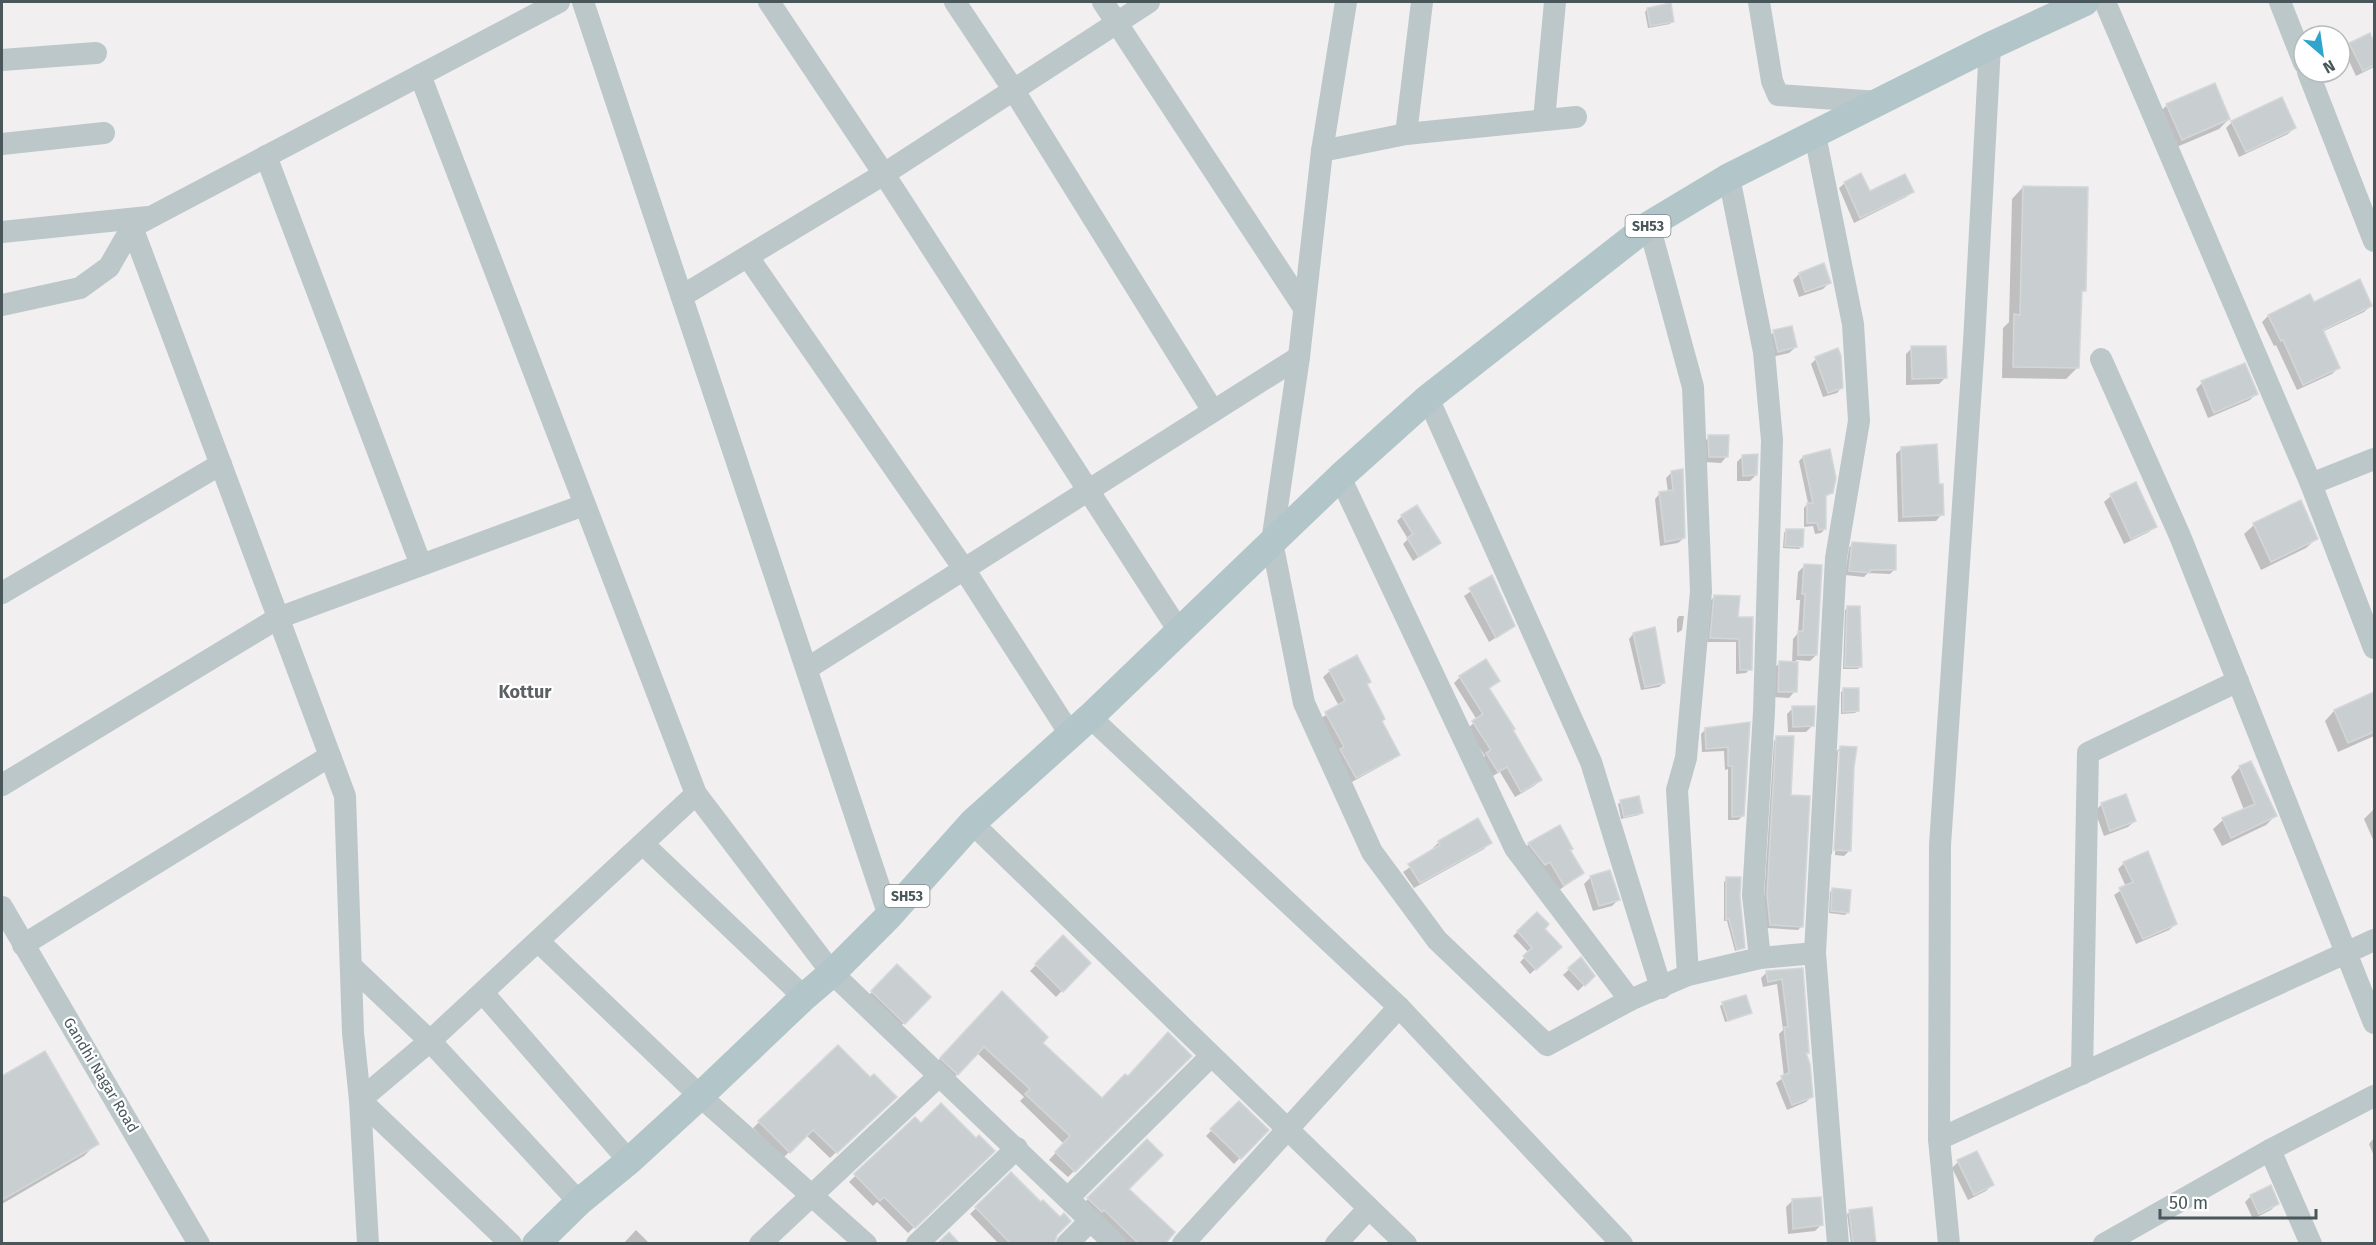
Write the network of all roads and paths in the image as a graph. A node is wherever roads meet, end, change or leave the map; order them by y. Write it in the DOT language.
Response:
graph roads {
  1 [pos="560,2"];
  2 [pos="583,2"];
  3 [pos="770,2"];
  4 [pos="955,2"];
  5 [pos="1103,2"];
  6 [pos="1149,2"];
  7 [pos="1346,2"];
  8 [pos="1422,2"];
  9 [pos="1555,2"];
  10 [pos="1759,2"];
  11 [pos="2085,2"];
  12 [pos="2104,2"];
  13 [pos="2280,2"];
  14 [pos="1116,22"];
  15 [pos="2292,32"];
  16 [pos="1990,46"];
  17 [pos="96,53"];
  18 [pos="2,60"];
  19 [pos="420,75"];
  20 [pos="2312,84"];
  21 [pos="1013,89"];
  22 [pos="1879,102"];
  23 [pos="1576,117"];
  24 [pos="1544,120"];
  25 [pos="104,133"];
  26 [pos="1406,134"];
  27 [pos="1815,135"];
  28 [pos="2,144"];
  29 [pos="1322,151"];
  30 [pos="266,156"];
  31 [pos="884,174"];
  32 [pos="1729,177"];
  33 [pos="152,216"];
  34 [pos="1650,225"];
  35 [pos="132,227"];
  36 [pos="2,232"];
  37 [pos="2374,241"];
  38 [pos="748,256"];
  39 [pos="682,296"];
  40 [pos="2,305"];
  41 [pos="1304,308"];
  42 [pos="1299,357"];
  43 [pos="2101,358"];
  44 [pos="1428,398"];
  45 [pos="1213,411"];
  46 [pos="2374,459"];
  47 [pos="221,464"];
  48 [pos="1340,477"];
  49 [pos="2311,484"];
  50 [pos="1088,490"];
  51 [pos="584,505"];
  52 [pos="1272,542"];
  53 [pos="421,565"];
  54 [pos="963,569"];
  55 [pos="2,593"];
  56 [pos="278,618"];
  57 [pos="1179,631"];
  58 [pos="2374,648"];
  59 [pos="808,668"];
  60 [pos="2238,681"];
  61 [pos="1080,725"];
  62 [pos="330,756"];
  63 [pos="2,786"];
  64 [pos="696,794"];
  65 [pos="972,823"];
  66 [pos="643,844"];
  67 [pos="2,907"];
  68 [pos="889,916"];
  69 [pos="2374,940"];
  70 [pos="538,942"];
  71 [pos="23,945"];
  72 [pos="1815,953"];
  73 [pos="2345,953"];
  74 [pos="1761,958"];
  75 [pos="351,966"];
  76 [pos="832,973"];
  77 [pos="1688,975"];
  78 [pos="1660,988"];
  79 [pos="483,993"];
  80 [pos="804,997"];
  81 [pos="1630,1000"];
  82 [pos="1400,1007"];
  83 [pos="2374,1023"];
  84 [pos="430,1041"];
  85 [pos="1211,1056"];
  86 [pos="2082,1074"];
  87 [pos="939,1076"];
  88 [pos="700,1096"];
  89 [pos="2374,1096"];
  90 [pos="360,1100"];
  91 [pos="1287,1129"];
  92 [pos="1939,1139"];
  93 [pos="1017,1148"];
  94 [pos="2270,1150"];
  95 [pos="629,1161"];
  96 [pos="812,1195"];
  97 [pos="1068,1198"];
  98 [pos="579,1202"];
  99 [pos="1369,1208"];
  100 [pos="1091,1220"];
  101 [pos="199,1244"];
  102 [pos="368,1244"];
  103 [pos="511,1244"];
  104 [pos="536,1244"];
  105 [pos="760,1244"];
  106 [pos="866,1244"];
  107 [pos="917,1244"];
  108 [pos="1067,1244"];
  109 [pos="1115,1244"];
  110 [pos="1183,1244"];
  111 [pos="1336,1244"];
  112 [pos="1406,1244"];
  113 [pos="1622,1244"];
  114 [pos="1838,1244"];
  115 [pos="1949,1244"];
  116 [pos="2104,1244"];
  117 [pos="2311,1244"];
  1 -- 19 [label="street"];
  2 -- 39 [label="street"];
  3 -- 31 [label="street"];
  4 -- 21 [label="street"];
  5 -- 14 [label="street"];
  6 -- 14 [label="street"];
  7 -- 29 [label="street"];
  8 -- 26 [label="street"];
  9 -- 24 [label="street"];
  10 -- 22 [label="street"];
  11 -- 16 [label="main road, SH53"];
  12 -- 49 [label="street"];
  13 -- 15 [label="street"];
  14 -- 21 [label="street"];
  14 -- 41 [label="street"];
  16 -- 22 [label="main road, SH53"];
  16 -- 92 [label="street"];
  17 -- 18 [label="street"];
  19 -- 30 [label="street"];
  19 -- 51 [label="street"];
  20 -- 37 [label="street"];
  21 -- 31 [label="street"];
  21 -- 45 [label="street"];
  22 -- 27 [label="main road, SH53"];
  23 -- 24 [label="street"];
  24 -- 26 [label="street"];
  25 -- 28 [label="street"];
  26 -- 29 [label="street"];
  27 -- 32 [label="main road, SH53"];
  27 -- 72 [label="street"];
  29 -- 41 [label="street"];
  30 -- 33 [label="street"];
  30 -- 53 [label="street"];
  31 -- 38 [label="street"];
  31 -- 50 [label="street"];
  32 -- 34 [label="main road, SH53"];
  32 -- 74 [label="street"];
  33 -- 35 [label="street"];
  33 -- 36 [label="street"];
  34 -- 44 [label="main road, SH53"];
  34 -- 77 [label="street"];
  35 -- 40 [label="street"];
  35 -- 47 [label="street"];
  38 -- 39 [label="street"];
  38 -- 54 [label="street"];
  39 -- 59 [label="street"];
  41 -- 42 [label="street"];
  42 -- 45 [label="street"];
  42 -- 52 [label="street"];
  43 -- 60 [label="street"];
  44 -- 48 [label="main road, SH53"];
  44 -- 78 [label="street"];
  45 -- 50 [label="street"];
  46 -- 49 [label="street"];
  47 -- 55 [label="street"];
  47 -- 56 [label="street"];
  48 -- 52 [label="main road, SH53"];
  48 -- 81 [label="street"];
  49 -- 58 [label="street"];
  50 -- 54 [label="street"];
  50 -- 57 [label="street"];
  51 -- 53 [label="street"];
  51 -- 64 [label="street"];
  52 -- 57 [label="main road, SH53"];
  52 -- 81 [label="street"];
  53 -- 56 [label="street"];
  54 -- 59 [label="street"];
  54 -- 61 [label="street"];
  56 -- 62 [label="street"];
  56 -- 63 [label="street"];
  57 -- 61 [label="main road, SH53"];
  59 -- 68 [label="street"];
  60 -- 73 [label="street"];
  60 -- 86 [label="street"];
  61 -- 65 [label="main road, SH53"];
  61 -- 82 [label="street"];
  62 -- 71 [label="street"];
  62 -- 75 [label="street"];
  64 -- 66 [label="street"];
  64 -- 76 [label="street"];
  65 -- 68 [label="main road, SH53"];
  65 -- 85 [label="street"];
  66 -- 70 [label="street"];
  66 -- 80 [label="street"];
  67 -- 71 [label="street, Gandhi Nagar Road"];
  68 -- 76 [label="main road, SH53"];
  69 -- 73 [label="street"];
  70 -- 79 [label="street"];
  70 -- 88 [label="street"];
  71 -- 101 [label="street, Gandhi Nagar Road"];
  72 -- 74 [label="street"];
  72 -- 114 [label="street"];
  73 -- 83 [label="street"];
  73 -- 86 [label="street"];
  74 -- 77 [label="street"];
  75 -- 84 [label="street"];
  75 -- 90 [label="street"];
  76 -- 80 [label="main road, SH53"];
  76 -- 87 [label="street"];
  77 -- 78 [label="street"];
  78 -- 81 [label="street"];
  79 -- 84 [label="street"];
  79 -- 95 [label="street"];
  80 -- 88 [label="main road, SH53"];
  82 -- 91 [label="street"];
  82 -- 113 [label="street"];
  84 -- 90 [label="street"];
  84 -- 98 [label="street"];
  85 -- 91 [label="street"];
  85 -- 97 [label="street"];
  86 -- 92 [label="street"];
  87 -- 93 [label="street"];
  87 -- 96 [label="street"];
  88 -- 95 [label="main road, SH53"];
  88 -- 96 [label="street"];
  89 -- 94 [label="street"];
  90 -- 102 [label="street"];
  90 -- 103 [label="street"];
  91 -- 99 [label="street"];
  91 -- 110 [label="street"];
  92 -- 115 [label="street"];
  93 -- 97 [label="street"];
  93 -- 107 [label="street"];
  94 -- 116 [label="street"];
  94 -- 117 [label="street"];
  95 -- 98 [label="main road, SH53"];
  96 -- 105 [label="street"];
  96 -- 106 [label="street"];
  97 -- 100 [label="street"];
  98 -- 104 [label="main road, SH53"];
  99 -- 111 [label="street"];
  99 -- 112 [label="street"];
  100 -- 108 [label="street"];
  100 -- 109 [label="street"];
}
